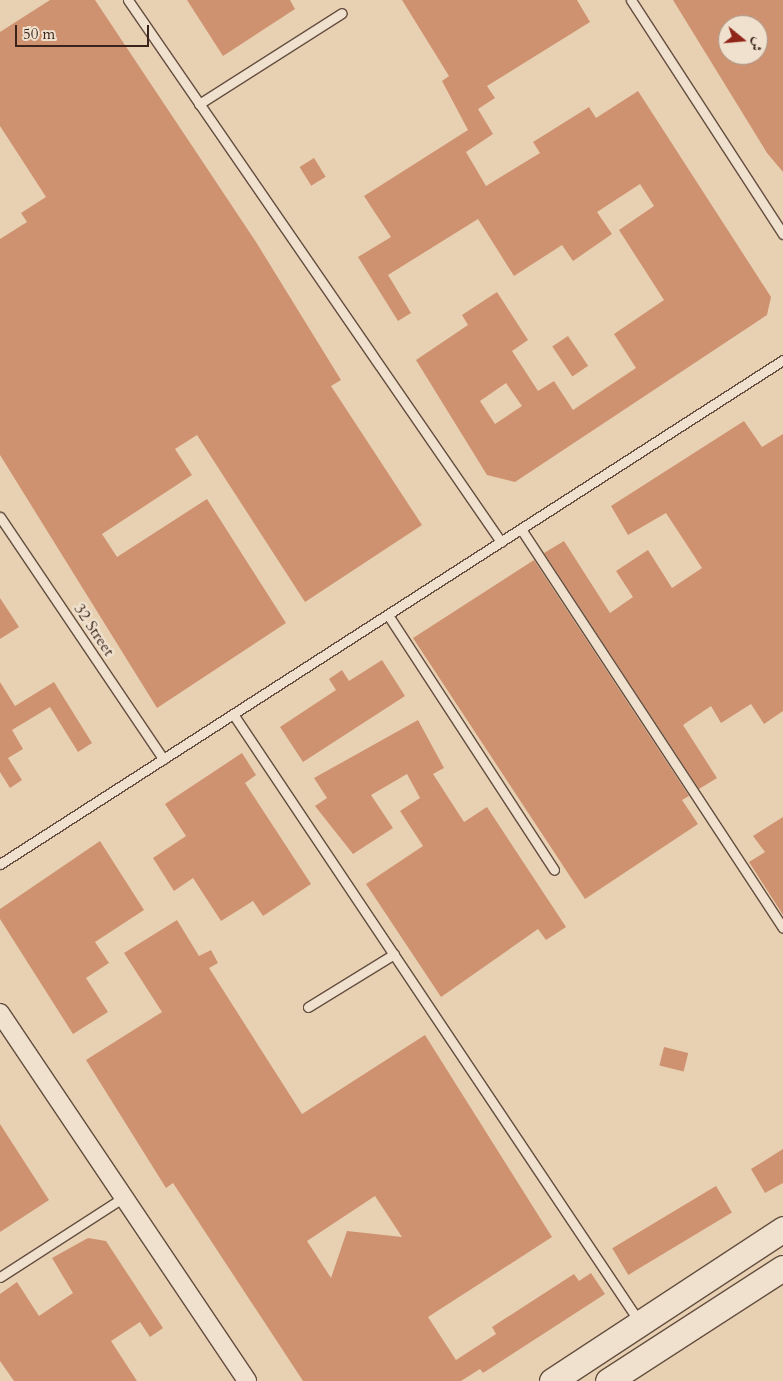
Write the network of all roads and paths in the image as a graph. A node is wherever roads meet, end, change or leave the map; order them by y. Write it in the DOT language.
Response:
graph roads {
  1 [pos="128,0"];
  2 [pos="631,0"];
  3 [pos="342,13"];
  4 [pos="199,104"];
  5 [pos="783,234"];
  6 [pos="783,360"];
  7 [pos="0,517"];
  8 [pos="521,529"];
  9 [pos="501,542"];
  10 [pos="388,615"];
  11 [pos="233,714"];
  12 [pos="163,759"];
  13 [pos="0,864"];
  14 [pos="554,870"];
  15 [pos="783,928"];
  16 [pos="394,954"];
  17 [pos="308,1007"];
  18 [pos="0,1013"];
  19 [pos="124,1197"];
  20 [pos="783,1229"];
  21 [pos="783,1268"];
  22 [pos="0,1277"];
  23 [pos="640,1323"];
  24 [pos="247,1381"];
  25 [pos="552,1381"];
  26 [pos="608,1381"];
  1 -- 4 [label="lane"];
  2 -- 5 [label="lane"];
  3 -- 4 [label="lane"];
  4 -- 9 [label="lane"];
  6 -- 8 [label="lane"];
  7 -- 12 [label="lane, 32 Street"];
  8 -- 9 [label="lane"];
  8 -- 15 [label="lane"];
  9 -- 10 [label="lane"];
  10 -- 11 [label="lane"];
  10 -- 14 [label="lane"];
  11 -- 12 [label="lane"];
  11 -- 16 [label="lane"];
  12 -- 13 [label="lane"];
  16 -- 17 [label="lane"];
  16 -- 23 [label="lane"];
  18 -- 19 [label="street"];
  19 -- 22 [label="lane"];
  19 -- 24 [label="street"];
  20 -- 23 [label="main road"];
  21 -- 26 [label="main road"];
  23 -- 25 [label="main road"];
}
